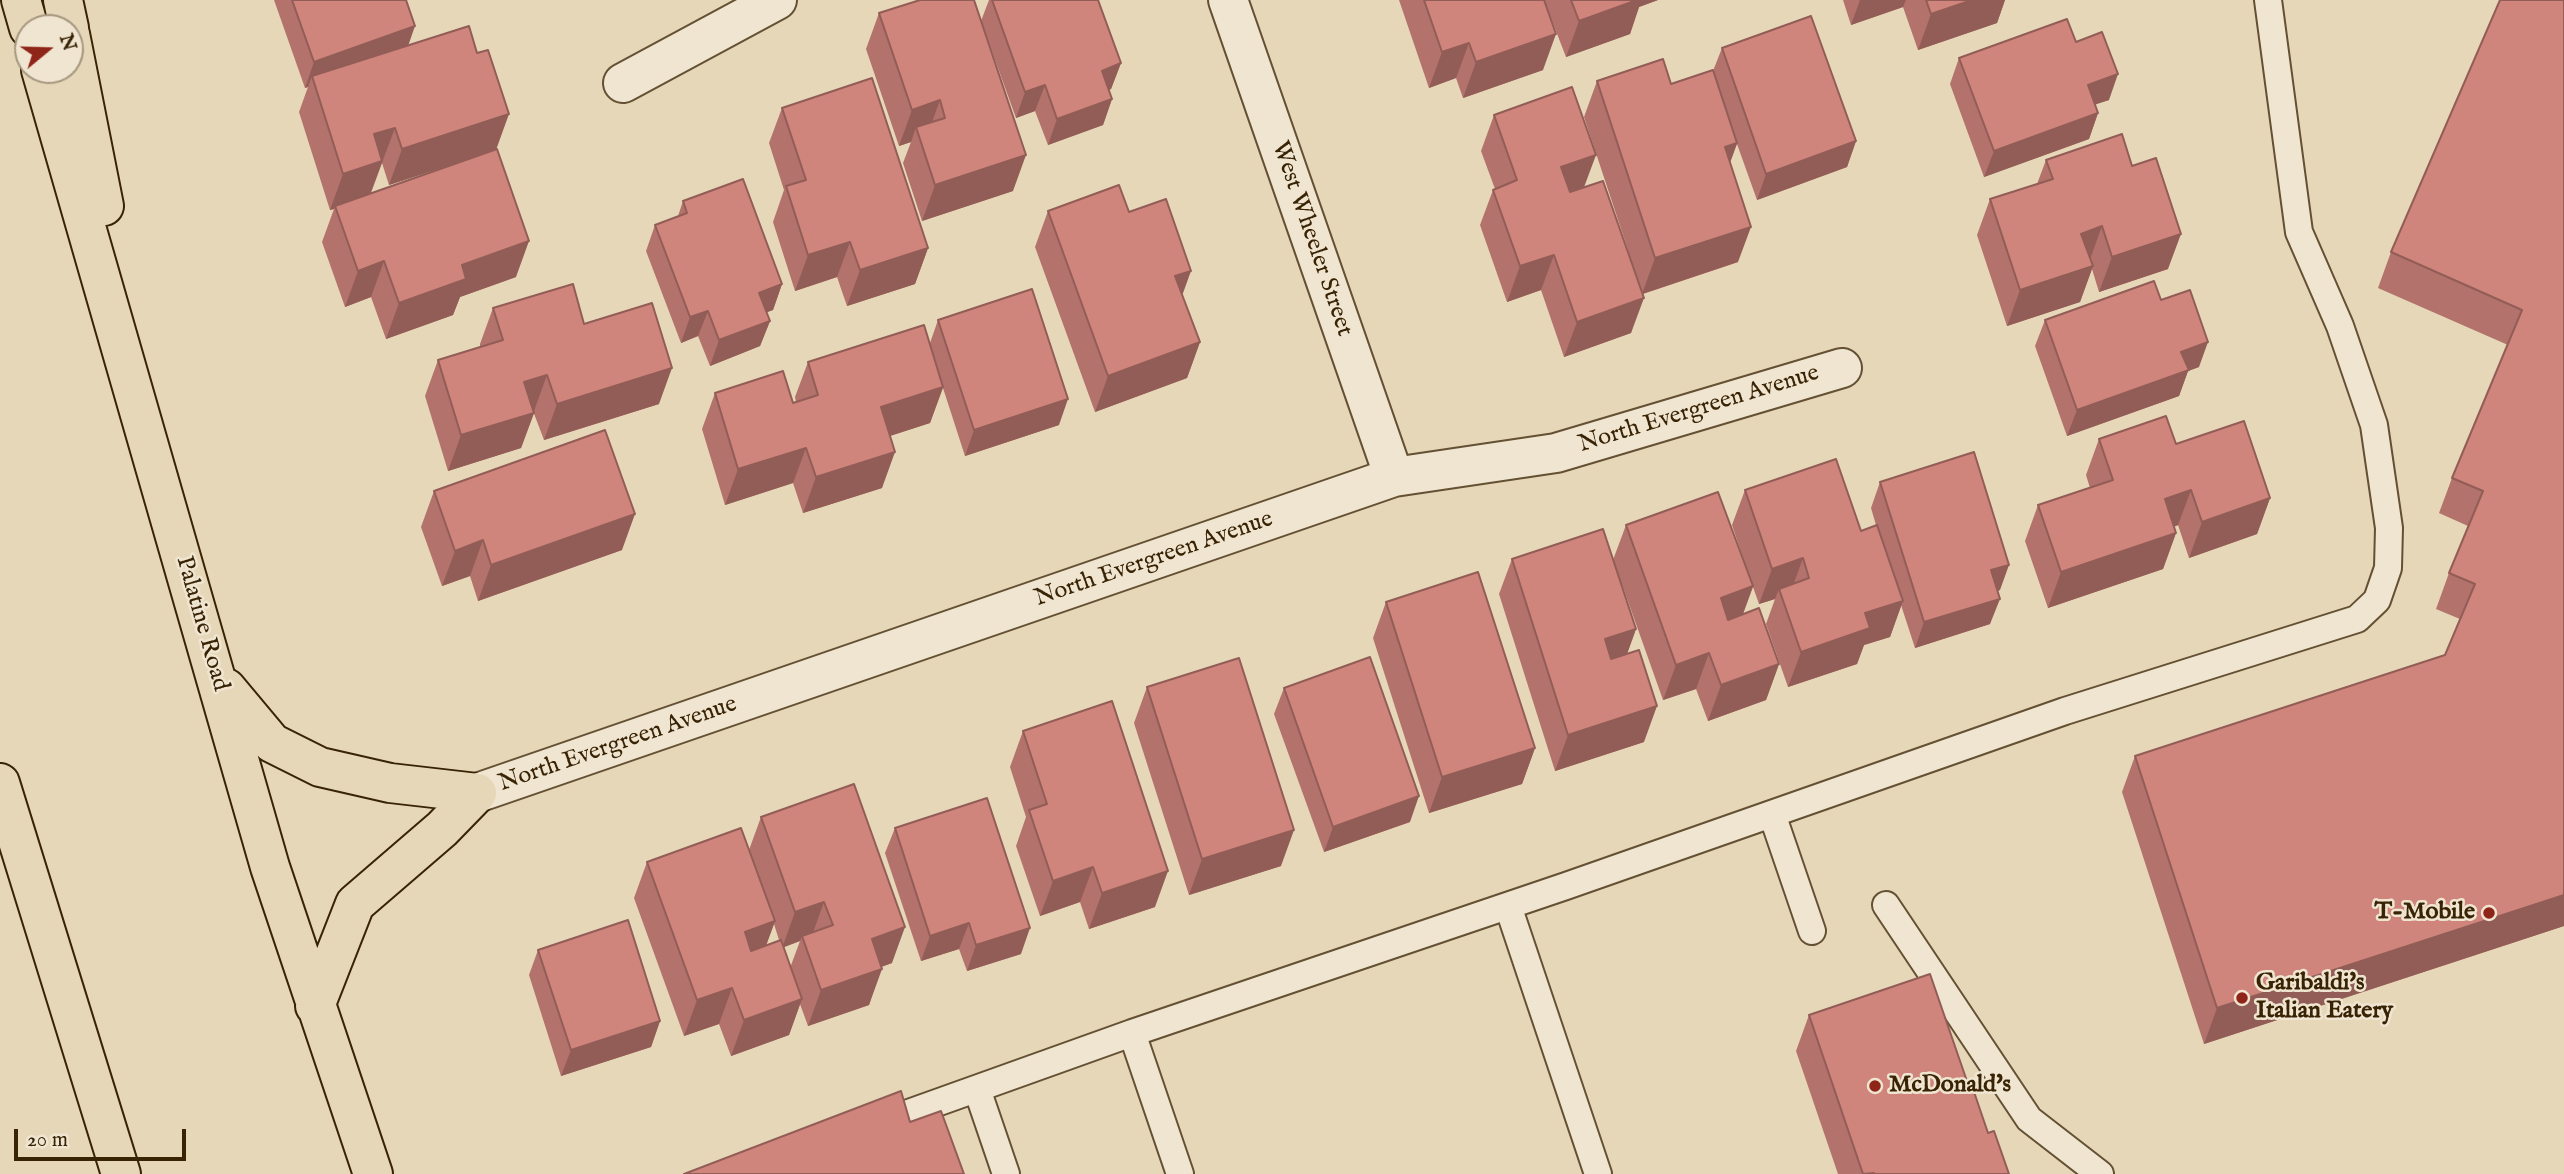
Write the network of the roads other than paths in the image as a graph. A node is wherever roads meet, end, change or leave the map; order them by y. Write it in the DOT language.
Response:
graph roads {
  1 [pos="777,0"];
  2 [pos="1228,0"];
  3 [pos="2268,0"];
  4 [pos="623,83"];
  5 [pos="45,84"];
  6 [pos="80,84"];
  7 [pos="1842,368"];
  8 [pos="152,452"];
  9 [pos="1394,477"];
  10 [pos="217,677"];
  11 [pos="0,783"];
  12 [pos="477,793"];
  13 [pos="1772,814"];
  14 [pos="1886,905"];
  15 [pos="1507,906"];
  16 [pos="1812,931"];
  17 [pos="315,1006"];
  18 [pos="1132,1033"];
  19 [pos="976,1089"];
  20 [pos="851,1134"];
  21 [pos="121,1174"];
  22 [pos="373,1174"];
  23 [pos="1006,1174"];
  24 [pos="1180,1174"];
  25 [pos="1598,1174"];
  26 [pos="2100,1174"];
  1 -- 4 [label="street"];
  2 -- 9 [label="street, West Wheeler Street"];
  3 -- 13 [label="lane"];
  5 -- 8 [label="highway, Palatine Road"];
  6 -- 8 [label="highway"];
  7 -- 9 [label="street, North Evergreen Avenue"];
  8 -- 10 [label="highway, Palatine Road"];
  9 -- 12 [label="street, North Evergreen Avenue"];
  10 -- 12 [label="highway"];
  10 -- 17 [label="highway, Palatine Road"];
  11 -- 21 [label="highway"];
  12 -- 17 [label="highway"];
  13 -- 15 [label="lane"];
  13 -- 16 [label="lane"];
  14 -- 26 [label="lane"];
  15 -- 18 [label="lane"];
  15 -- 25 [label="lane"];
  17 -- 22 [label="highway, Palatine Road"];
  18 -- 19 [label="lane"];
  18 -- 24 [label="lane"];
  19 -- 20 [label="lane"];
  19 -- 23 [label="lane"];
}
